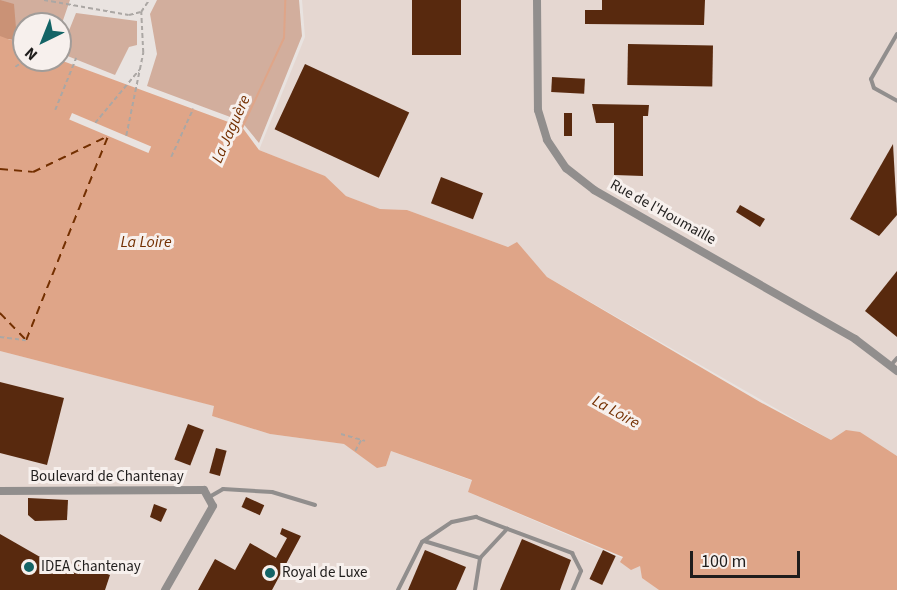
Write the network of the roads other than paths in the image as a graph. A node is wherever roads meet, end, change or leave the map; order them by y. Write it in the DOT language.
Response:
graph roads {
  1 [pos="537,0"];
  2 [pos="897,34"];
  3 [pos="897,101"];
  4 [pos="897,358"];
  5 [pos="894,368"];
  6 [pos="0,491"];
  7 [pos="211,496"];
  8 [pos="315,505"];
  9 [pos="507,529"];
  10 [pos="424,541"];
  11 [pos="480,558"];
  12 [pos="165,590"];
  13 [pos="398,590"];
  14 [pos="475,590"];
  15 [pos="573,590"];
  1 -- 5 [label="street, Rue de l'Houmaille"];
  2 -- 3 [label="lane"];
  4 -- 5 [label="lane"];
  6 -- 7 [label="street, Boulevard de Chantenay"];
  7 -- 8 [label="lane"];
  7 -- 12 [label="street"];
  9 -- 10 [label="lane"];
  9 -- 11 [label="lane"];
  9 -- 15 [label="lane"];
  10 -- 11 [label="lane"];
  10 -- 13 [label="lane"];
  11 -- 14 [label="lane"];
}
